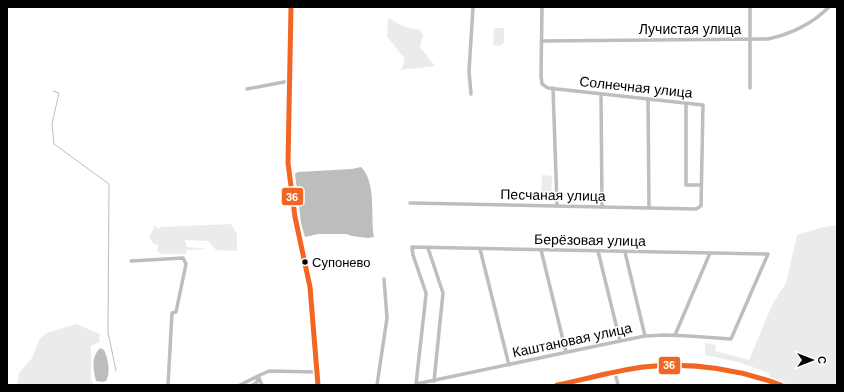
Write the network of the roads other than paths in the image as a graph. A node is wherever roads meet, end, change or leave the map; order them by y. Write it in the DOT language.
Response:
graph roads {
  1 [pos="291,7"];
  2 [pos="473,7"];
  3 [pos="542,7"];
  4 [pos="750,7"];
  5 [pos="829,7"];
  6 [pos="750,40"];
  7 [pos="542,41"];
  8 [pos="290,82"];
  9 [pos="553,88"];
  10 [pos="750,88"];
  11 [pos="247,89"];
  12 [pos="471,94"];
  13 [pos="601,94"];
  14 [pos="648,99"];
  15 [pos="686,104"];
  16 [pos="701,185"];
  17 [pos="410,203"];
  18 [pos="557,205"];
  19 [pos="602,206"];
  20 [pos="649,207"];
  21 [pos="696,208"];
  22 [pos="428,248"];
  23 [pos="480,249"];
  24 [pos="541,250"];
  25 [pos="598,251"];
  26 [pos="625,252"];
  27 [pos="710,253"];
  28 [pos="131,261"];
  29 [pos="384,279"];
  30 [pos="675,335"];
  31 [pos="645,336"];
  32 [pos="733,337"];
  33 [pos="620,341"];
  34 [pos="566,352"];
  35 [pos="509,364"];
  36 [pos="317,372"];
  37 [pos="615,372"];
  38 [pos="258,376"];
  39 [pos="434,381"];
  40 [pos="168,385"];
  41 [pos="240,385"];
  42 [pos="253,385"];
  43 [pos="262,385"];
  44 [pos="318,385"];
  45 [pos="377,385"];
  46 [pos="416,385"];
  47 [pos="557,385"];
  48 [pos="618,385"];
  49 [pos="781,385"];
  1 -- 8 [label="street"];
  2 -- 12 [label="street"];
  3 -- 7 [label="street"];
  4 -- 6 [label="street"];
  5 -- 6 [label="street, Лучистая улица"];
  6 -- 7 [label="street, Лучистая улица"];
  6 -- 10 [label="street"];
  7 -- 9 [label="street"];
  8 -- 11 [label="street"];
  8 -- 36 [label="street"];
  9 -- 13 [label="street, Солнечная улица"];
  9 -- 18 [label="street"];
  13 -- 14 [label="street, Солнечная улица"];
  13 -- 19 [label="street"];
  14 -- 15 [label="street, Солнечная улица"];
  14 -- 20 [label="street"];
  15 -- 16 [label="street"];
  15 -- 16 [label="street, Солнечная улица"];
  16 -- 21 [label="street, Солнечная улица"];
  17 -- 18 [label="street, Песчаная улица"];
  18 -- 19 [label="street, Песчаная улица"];
  19 -- 20 [label="street, Песчаная улица"];
  20 -- 21 [label="street, Песчаная улица"];
  22 -- 23 [label="street, Берёзовая улица"];
  22 -- 39 [label="street"];
  22 -- 46 [label="street, Берёзовая улица"];
  23 -- 24 [label="street, Берёзовая улица"];
  23 -- 35 [label="street"];
  24 -- 25 [label="street, Берёзовая улица"];
  24 -- 34 [label="street"];
  25 -- 26 [label="street, Берёзовая улица"];
  25 -- 33 [label="street"];
  26 -- 27 [label="street, Берёзовая улица"];
  26 -- 31 [label="street"];
  27 -- 30 [label="street"];
  27 -- 32 [label="street, Берёзовая улица"];
  28 -- 40 [label="street"];
  29 -- 45 [label="street"];
  30 -- 31 [label="street, Каштановая улица"];
  30 -- 32 [label="street, Каштановая улица"];
  31 -- 33 [label="street, Каштановая улица"];
  33 -- 34 [label="street, Каштановая улица"];
  34 -- 35 [label="street, Каштановая улица"];
  35 -- 39 [label="street, Каштановая улица"];
  36 -- 38 [label="street"];
  36 -- 44 [label="street"];
  37 -- 47 [label="street"];
  37 -- 48 [label="street"];
  37 -- 49 [label="street"];
  38 -- 41 [label="street"];
  38 -- 42 [label="street"];
  38 -- 43 [label="street"];
  39 -- 46 [label="street, Каштановая улица"];
}
